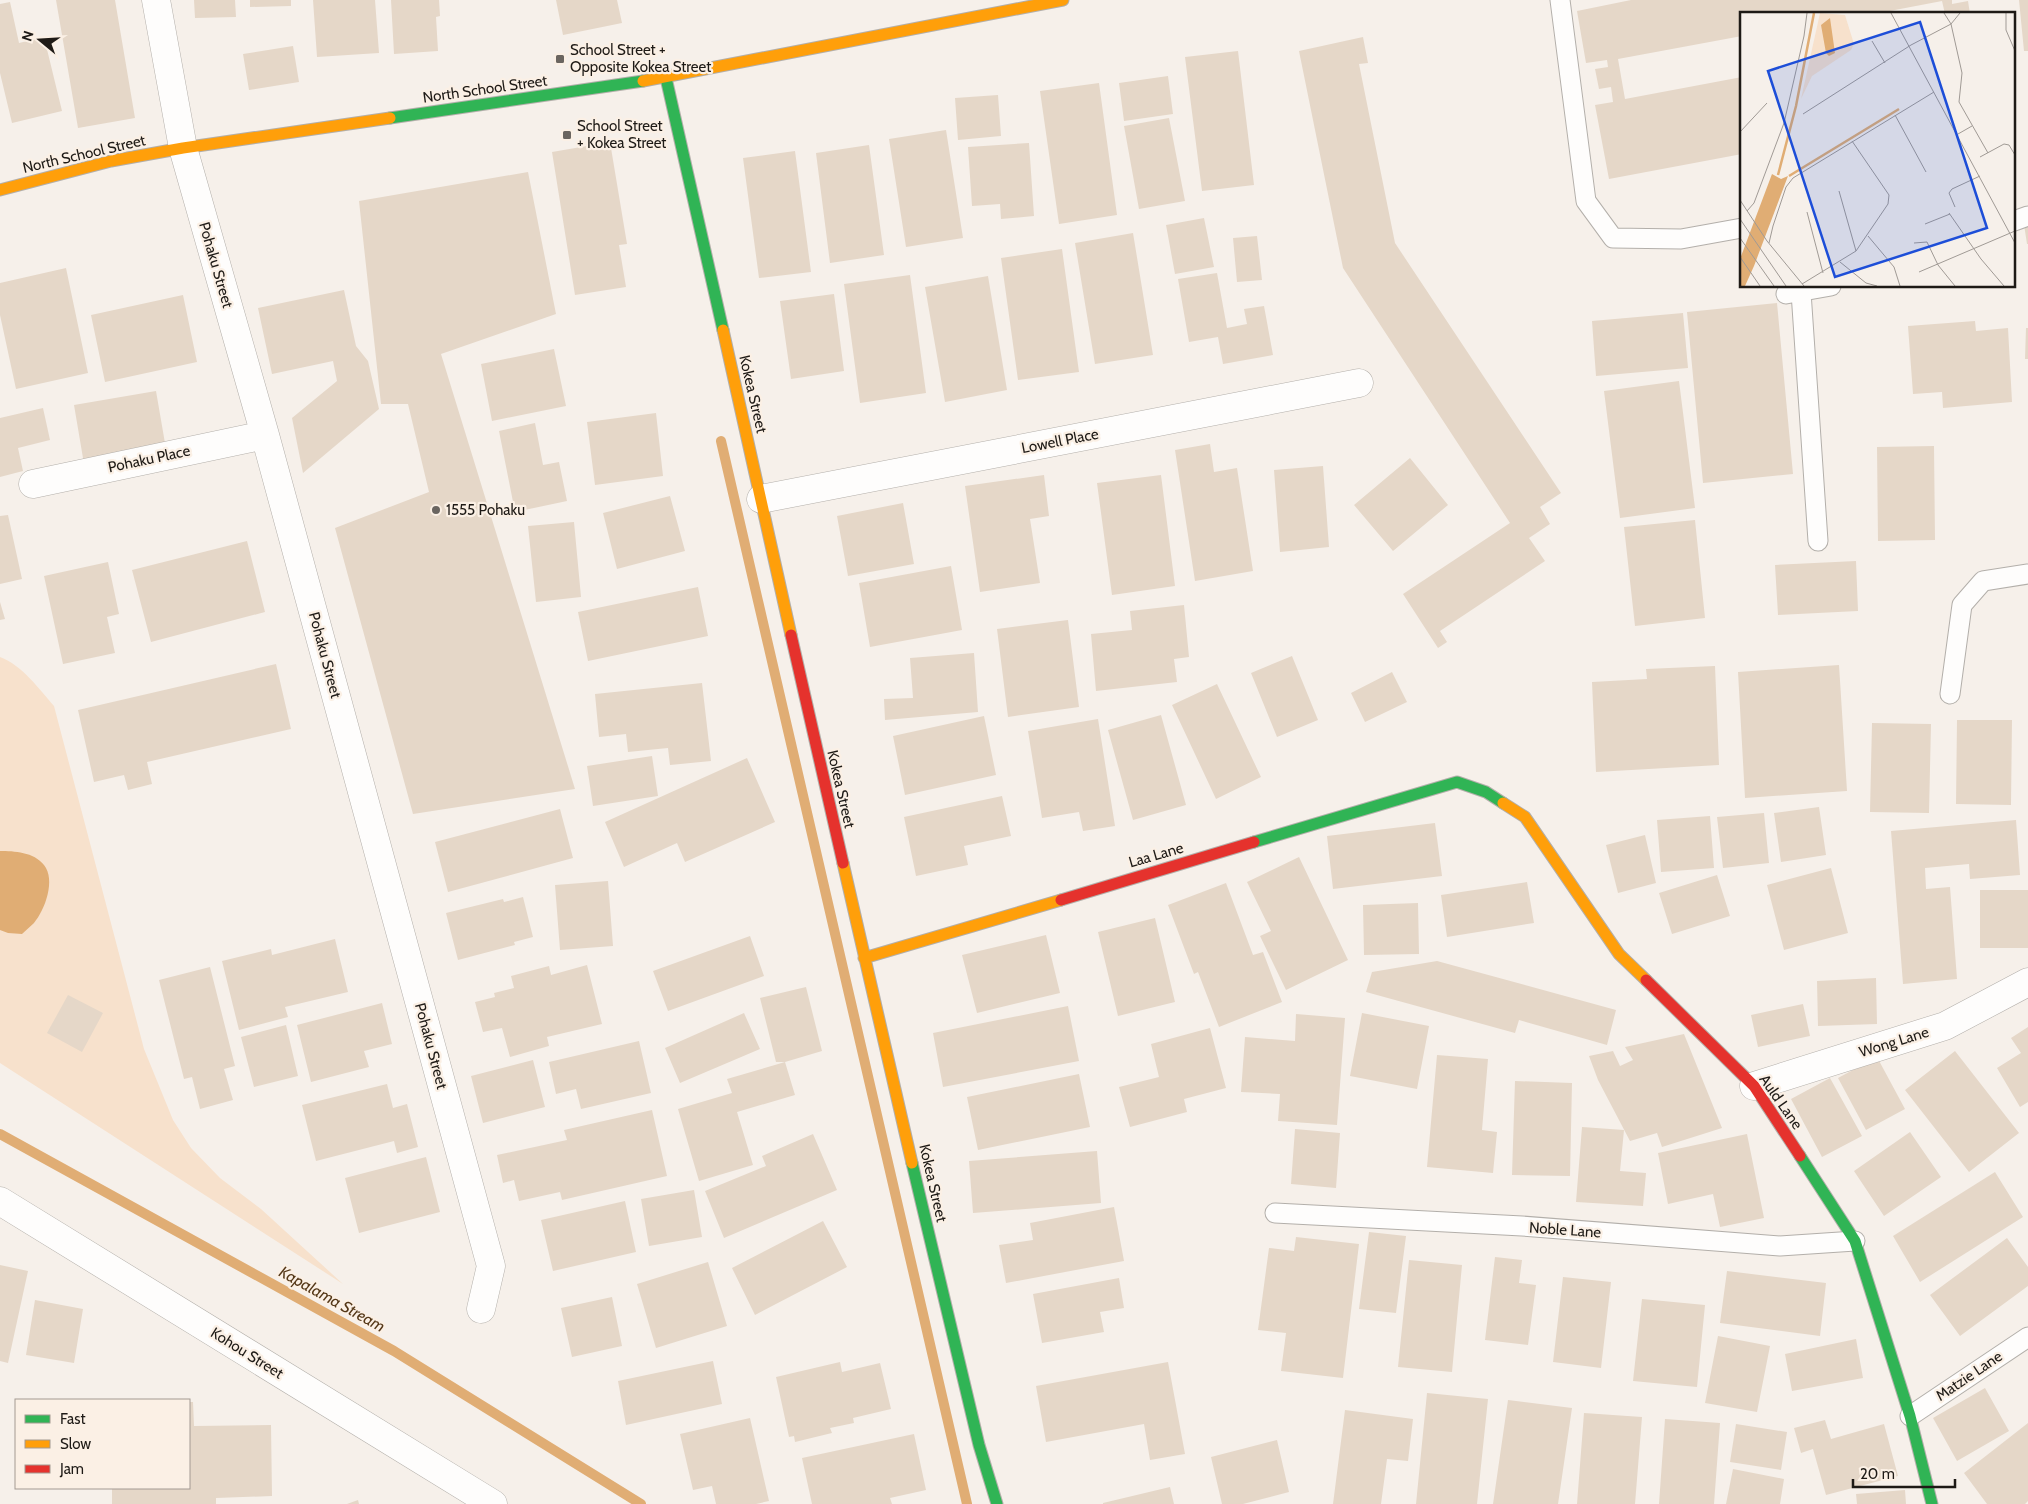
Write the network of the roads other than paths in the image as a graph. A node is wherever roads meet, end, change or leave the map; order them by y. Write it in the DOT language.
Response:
graph roads {
  1 [pos="156,0"];
  2 [pos="1063,0"];
  3 [pos="1560,0"];
  4 [pos="666,78"];
  5 [pos="183,148"];
  6 [pos="0,190"];
  7 [pos="2028,216"];
  8 [pos="2016,220"];
  9 [pos="1740,228"];
  10 [pos="1820,288"];
  11 [pos="1359,383"];
  12 [pos="264,435"];
  13 [pos="33,484"];
  14 [pos="761,499"];
  15 [pos="1818,541"];
  16 [pos="2028,574"];
  17 [pos="1950,694"];
  18 [pos="1457,782"];
  19 [pos="864,958"];
  20 [pos="2028,982"];
  21 [pos="1754,1086"];
  22 [pos="0,1201"];
  23 [pos="1275,1212"];
  24 [pos="1855,1241"];
  25 [pos="481,1309"];
  26 [pos="2028,1337"];
  27 [pos="1910,1416"];
  28 [pos="494,1504"];
  29 [pos="997,1504"];
  30 [pos="1932,1504"];
  1 -- 5 [label="street, Pohaku Street"];
  2 -- 4 [label="street, North School Street"];
  3 -- 9 [label="lane"];
  4 -- 5 [label="street, North School Street"];
  4 -- 14 [label="street, Kokea Street"];
  5 -- 6 [label="street, North School Street"];
  5 -- 12 [label="street, Pohaku Street"];
  7 -- 8 [label="lane"];
  10 -- 15 [label="lane"];
  11 -- 14 [label="street, Lowell Place"];
  12 -- 13 [label="street, Pohaku Place"];
  12 -- 25 [label="street, Pohaku Street"];
  14 -- 19 [label="street, Kokea Street"];
  16 -- 17 [label="lane"];
  18 -- 19 [label="street, Laa Lane"];
  18 -- 21 [label="street, Auld Lane"];
  19 -- 29 [label="street, Kokea Street"];
  20 -- 21 [label="street, Wong Lane"];
  21 -- 24 [label="street, Auld Lane"];
  22 -- 28 [label="street, Kohou Street"];
  23 -- 24 [label="lane, Noble Lane"];
  24 -- 27 [label="street, Auld Lane"];
  26 -- 27 [label="lane, Matzie Lane"];
  27 -- 30 [label="street, Auld Lane"];
}
